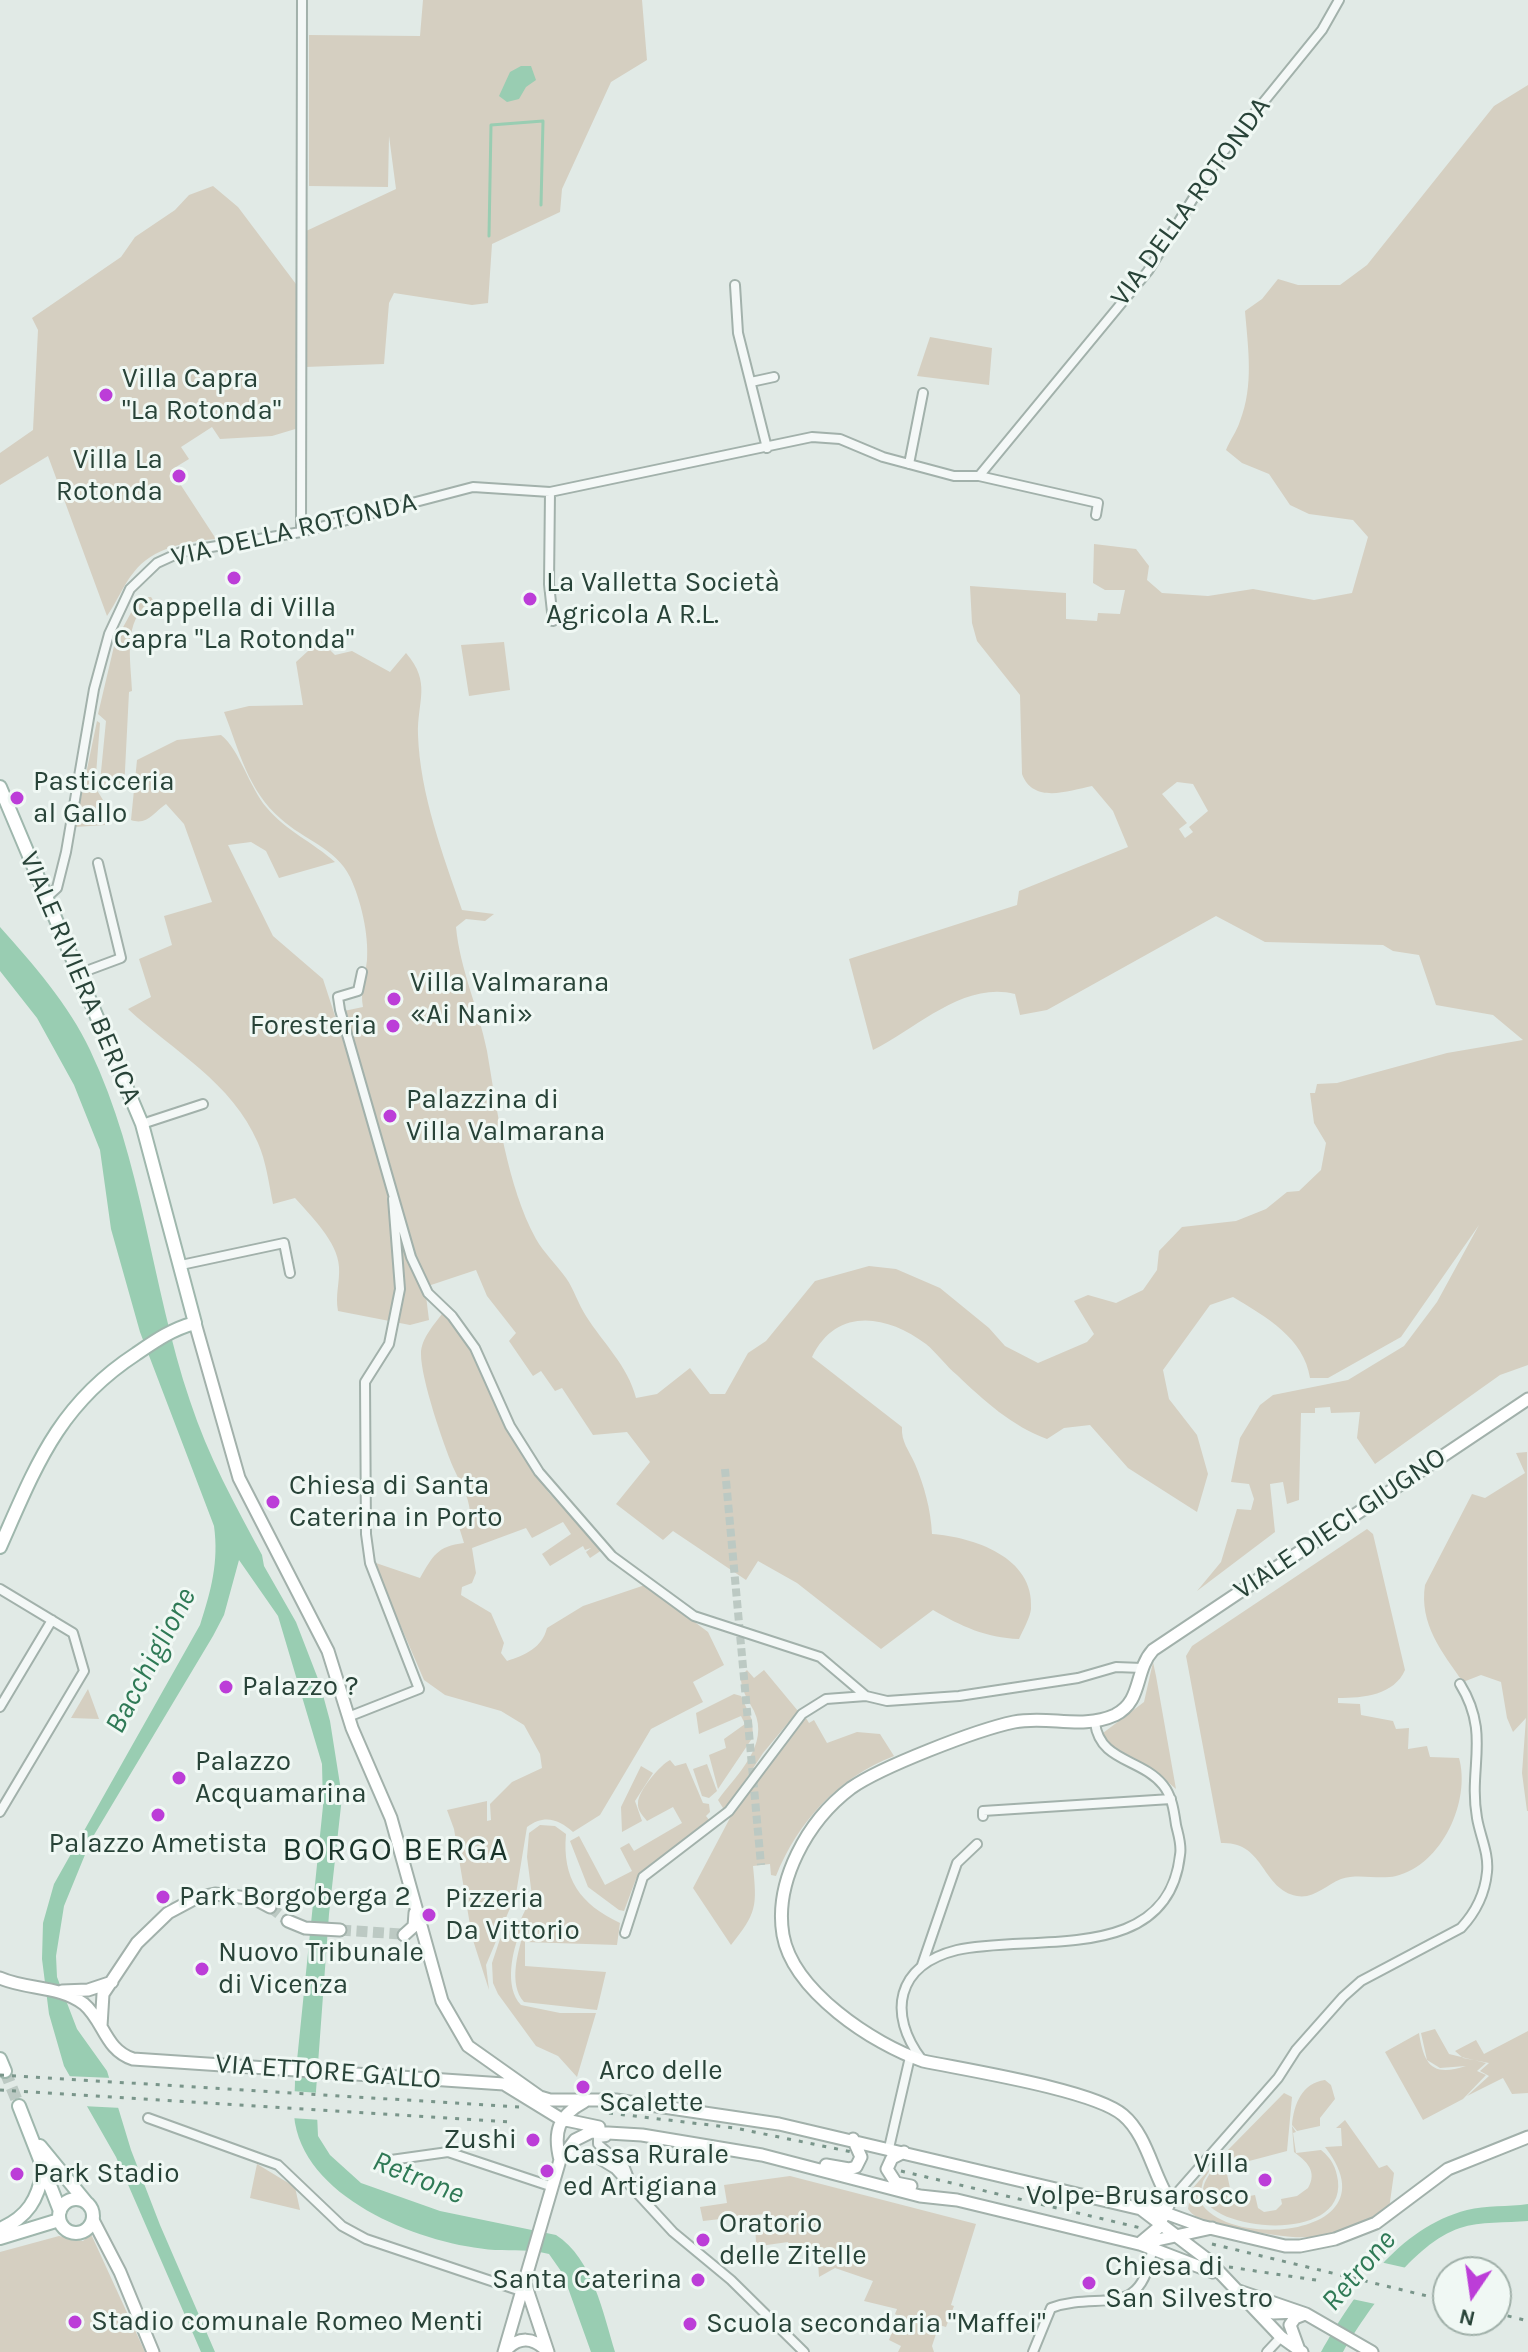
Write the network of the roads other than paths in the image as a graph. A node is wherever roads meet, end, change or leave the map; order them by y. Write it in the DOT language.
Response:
graph roads {
  1 [pos="302,0"];
  2 [pos="1339,0"];
  3 [pos="735,285"];
  4 [pos="774,377"];
  5 [pos="751,382"];
  6 [pos="923,393"];
  7 [pos="767,448"];
  8 [pos="909,464"];
  9 [pos="979,476"];
  10 [pos="550,492"];
  11 [pos="1096,515"];
  12 [pos="301,532"];
  13 [pos="553,621"];
  14 [pos="0,787"];
  15 [pos="98,863"];
  16 [pos="47,897"];
  17 [pos="362,972"];
  18 [pos="78,974"];
  19 [pos="203,1104"];
  20 [pos="142,1124"];
  21 [pos="393,1190"];
  22 [pos="181,1265"];
  23 [pos="290,1273"];
  24 [pos="195,1323"];
  25 [pos="1528,1399"];
  26 [pos="0,1547"];
  27 [pos="0,1589"];
  28 [pos="52,1620"];
  29 [pos="1142,1668"];
  30 [pos="1460,1684"];
  31 [pos="866,1696"];
  32 [pos="0,1707"];
  33 [pos="348,1717"];
  34 [pos="1095,1723"];
  35 [pos="0,1790"];
  36 [pos="10,1796"];
  37 [pos="1171,1799"];
  38 [pos="0,1812"];
  39 [pos="983,1816"];
  40 [pos="977,1844"];
  41 [pos="270,1907"];
  42 [pos="415,1908"];
  43 [pos="288,1921"];
  44 [pos="336,1930"];
  45 [pos="625,1933"];
  46 [pos="426,1948"];
  47 [pos="922,1965"];
  48 [pos="0,1978"];
  49 [pos="112,1982"];
  50 [pos="67,1993"];
  51 [pos="101,2027"];
  52 [pos="473,2050"];
  53 [pos="910,2057"];
  54 [pos="923,2061"];
  55 [pos="447,2079"];
  56 [pos="584,2102"];
  57 [pos="19,2106"];
  58 [pos="148,2118"];
  59 [pos="561,2119"];
  60 [pos="642,2135"];
  61 [pos="1528,2137"];
  62 [pos="853,2139"];
  63 [pos="35,2141"];
  64 [pos="889,2148"];
  65 [pos="904,2152"];
  66 [pos="762,2155"];
  67 [pos="563,2156"];
  68 [pos="391,2160"];
  69 [pos="43,2168"];
  70 [pos="553,2187"];
  71 [pos="633,2187"];
  72 [pos="1161,2187"];
  73 [pos="957,2200"];
  74 [pos="1112,2200"];
  75 [pos="86,2202"];
  76 [pos="1147,2206"];
  77 [pos="1166,2212"];
  78 [pos="59,2215"];
  79 [pos="93,2220"];
  80 [pos="0,2229"];
  81 [pos="1208,2230"];
  82 [pos="1180,2236"];
  83 [pos="0,2238"];
  84 [pos="1139,2244"];
  85 [pos="1152,2250"];
  86 [pos="1208,2260"];
  87 [pos="526,2275"];
  88 [pos="1234,2288"];
  89 [pos="521,2291"];
  90 [pos="1247,2300"];
  91 [pos="1302,2313"];
  92 [pos="1281,2337"];
  93 [pos="1301,2351"];
  94 [pos="1370,2351"];
  95 [pos="153,2352"];
  96 [pos="504,2352"];
  97 [pos="548,2352"];
  98 [pos="804,2352"];
  99 [pos="1033,2352"];
  100 [pos="1267,2352"];
  1 -- 12 [label="street"];
  2 -- 9 [label="street, VIA DELLA ROTONDA"];
  3 -- 5 [label="street"];
  4 -- 5 [label="street"];
  5 -- 7 [label="street"];
  6 -- 8 [label="street"];
  7 -- 8 [label="street, VIA DELLA ROTONDA"];
  7 -- 10 [label="street, VIA DELLA ROTONDA"];
  8 -- 9 [label="street, VIA DELLA ROTONDA"];
  9 -- 11 [label="street, VIA DELLA ROTONDA"];
  10 -- 12 [label="street, VIA DELLA ROTONDA"];
  10 -- 13 [label="street"];
  12 -- 16 [label="street, VIA DELLA ROTONDA"];
  14 -- 16 [label="main road, VIALE RIVIERA BERICA"];
  15 -- 18 [label="street"];
  16 -- 18 [label="main road, VIALE RIVIERA BERICA"];
  17 -- 21 [label="street"];
  18 -- 20 [label="main road, VIALE RIVIERA BERICA"];
  19 -- 20 [label="street, VIALE RIVIERA BERICA"];
  20 -- 22 [label="main road, VIALE RIVIERA BERICA"];
  21 -- 31 [label="street"];
  21 -- 33 [label="street"];
  22 -- 23 [label="street"];
  22 -- 24 [label="main road, VIALE RIVIERA BERICA"];
  24 -- 26 [label="main road"];
  24 -- 33 [label="main road"];
  25 -- 29 [label="main road, VIALE DIECI GIUGNO"];
  27 -- 28 [label="street"];
  28 -- 32 [label="street"];
  28 -- 36 [label="street"];
  29 -- 31 [label="street"];
  29 -- 34 [label="main road"];
  30 -- 77 [label="street"];
  31 -- 45 [label="street"];
  33 -- 42 [label="main road"];
  34 -- 37 [label="street"];
  34 -- 53 [label="main road"];
  35 -- 36 [label="street"];
  36 -- 38 [label="street"];
  37 -- 39 [label="street"];
  37 -- 47 [label="street"];
  40 -- 47 [label="street"];
  41 -- 49 [label="main road"];
  42 -- 46 [label="main road"];
  42 -- 46 [label="main road"];
  43 -- 44 [label="main road"];
  46 -- 52 [label="main road"];
  47 -- 54 [label="street"];
  48 -- 50 [label="main road"];
  49 -- 50 [label="main road"];
  49 -- 51 [label="main road"];
  50 -- 51 [label="main road, VIA ETTORE GALLO"];
  51 -- 55 [label="main road, VIA ETTORE GALLO"];
  52 -- 55 [label="main road"];
  52 -- 56 [label="main road"];
  53 -- 54 [label="main road"];
  53 -- 64 [label="street"];
  54 -- 72 [label="main road"];
  55 -- 59 [label="main road, VIA ETTORE GALLO"];
  56 -- 59 [label="main road"];
  56 -- 62 [label="main road"];
  57 -- 63 [label="main road"];
  58 -- 89 [label="street"];
  59 -- 60 [label="main road"];
  59 -- 67 [label="main road"];
  60 -- 66 [label="main road"];
  60 -- 67 [label="main road"];
  60 -- 71 [label="street"];
  61 -- 81 [label="main road"];
  62 -- 64 [label="main road"];
  62 -- 66 [label="main road"];
  63 -- 69 [label="main road"];
  63 -- 75 [label="main road"];
  64 -- 65 [label="main road"];
  65 -- 73 [label="main road"];
  65 -- 74 [label="main road"];
  66 -- 73 [label="main road"];
  67 -- 70 [label="main road"];
  67 -- 71 [label="street"];
  68 -- 70 [label="street"];
  69 -- 78 [label="main road"];
  69 -- 80 [label="main road"];
  70 -- 87 [label="main road"];
  71 -- 98 [label="street"];
  72 -- 76 [label="main road"];
  72 -- 77 [label="main road"];
  73 -- 84 [label="main road"];
  74 -- 76 [label="main road"];
  74 -- 77 [label="main road"];
  75 -- 78 [label="main road"];
  75 -- 79 [label="main road"];
  76 -- 77 [label="main road"];
  77 -- 81 [label="main road"];
  77 -- 82 [label="main road"];
  77 -- 84 [label="main road"];
  78 -- 79 [label="main road"];
  78 -- 83 [label="main road"];
  79 -- 95 [label="main road"];
  81 -- 82 [label="main road"];
  81 -- 86 [label="main road"];
  82 -- 84 [label="main road"];
  82 -- 86 [label="main road"];
  84 -- 85 [label="main road"];
  85 -- 88 [label="main road"];
  85 -- 99 [label="street"];
  86 -- 88 [label="main road"];
  87 -- 89 [label="main road"];
  87 -- 97 [label="main road"];
  88 -- 90 [label="main road"];
  88 -- 91 [label="main road"];
  89 -- 96 [label="main road"];
  90 -- 91 [label="main road"];
  90 -- 92 [label="main road"];
  91 -- 93 [label="main road"];
  91 -- 94 [label="main road"];
  92 -- 93 [label="main road"];
  92 -- 100 [label="street"];
  96 -- 97 [label="main road"];
}
